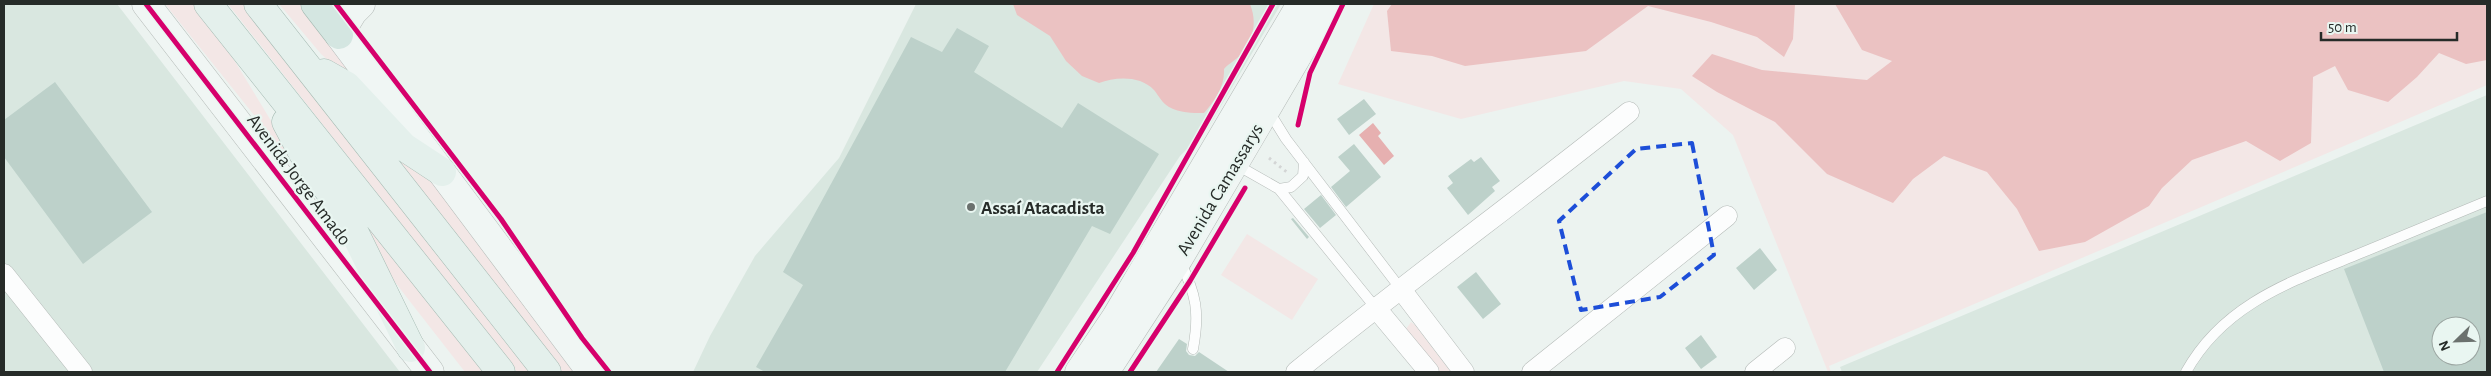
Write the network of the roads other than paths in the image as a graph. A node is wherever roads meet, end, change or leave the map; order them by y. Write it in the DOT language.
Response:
graph roads {
  1 [pos="146,4"];
  2 [pos="208,4"];
  3 [pos="258,4"];
  4 [pos="315,4"];
  5 [pos="361,4"];
  6 [pos="1300,4"];
  7 [pos="1328,4"];
  8 [pos="339,35"];
  9 [pos="248,54"];
  10 [pos="310,68"];
  11 [pos="1267,108"];
  12 [pos="1629,112"];
  13 [pos="1304,162"];
  14 [pos="1234,163"];
  15 [pos="442,172"];
  16 [pos="1279,188"];
  17 [pos="2487,201"];
  18 [pos="1727,216"];
  19 [pos="1178,258"];
  20 [pos="4,274"];
  21 [pos="1400,288"];
  22 [pos="1375,307"];
  23 [pos="410,348"];
  24 [pos="1785,348"];
  25 [pos="1193,349"];
  26 [pos="82,372"];
  27 [pos="430,372"];
  28 [pos="501,372"];
  29 [pos="547,372"];
  30 [pos="591,372"];
  31 [pos="1080,372"];
  32 [pos="1105,372"];
  33 [pos="1296,372"];
  34 [pos="1429,372"];
  35 [pos="1464,372"];
  36 [pos="1532,372"];
  37 [pos="1755,372"];
  38 [pos="2186,372"];
  1 -- 23 [label="street, Avenida Jorge Amado"];
  2 -- 9 [label="main road, Avenida Jorge Amado"];
  3 -- 10 [label="main road"];
  4 -- 8 [label="highway"];
  5 -- 8 [label="street"];
  6 -- 31 [label="street, Avenida Camassarys"];
  7 -- 11 [label="street, Avenida Camassarys"];
  8 -- 15 [label="street"];
  9 -- 23 [label="main road"];
  9 -- 28 [label="main road, Avenida Jorge Amado"];
  10 -- 15 [label="main road"];
  10 -- 29 [label="main road"];
  11 -- 13 [label="lane"];
  11 -- 14 [label="street, Avenida Camassarys"];
  12 -- 21 [label="street"];
  13 -- 16 [label="lane"];
  13 -- 21 [label="lane"];
  14 -- 16 [label="lane"];
  14 -- 19 [label="street, Avenida Camassarys"];
  15 -- 30 [label="street"];
  16 -- 22 [label="lane"];
  17 -- 38 [label="lane"];
  18 -- 36 [label="street"];
  19 -- 25 [label="lane"];
  19 -- 32 [label="street, Avenida Camassarys"];
  20 -- 26 [label="street"];
  21 -- 22 [label="street"];
  21 -- 35 [label="street"];
  22 -- 33 [label="street"];
  22 -- 34 [label="street"];
  23 -- 27 [label="street, Avenida Jorge Amado"];
  24 -- 37 [label="street"];
}
